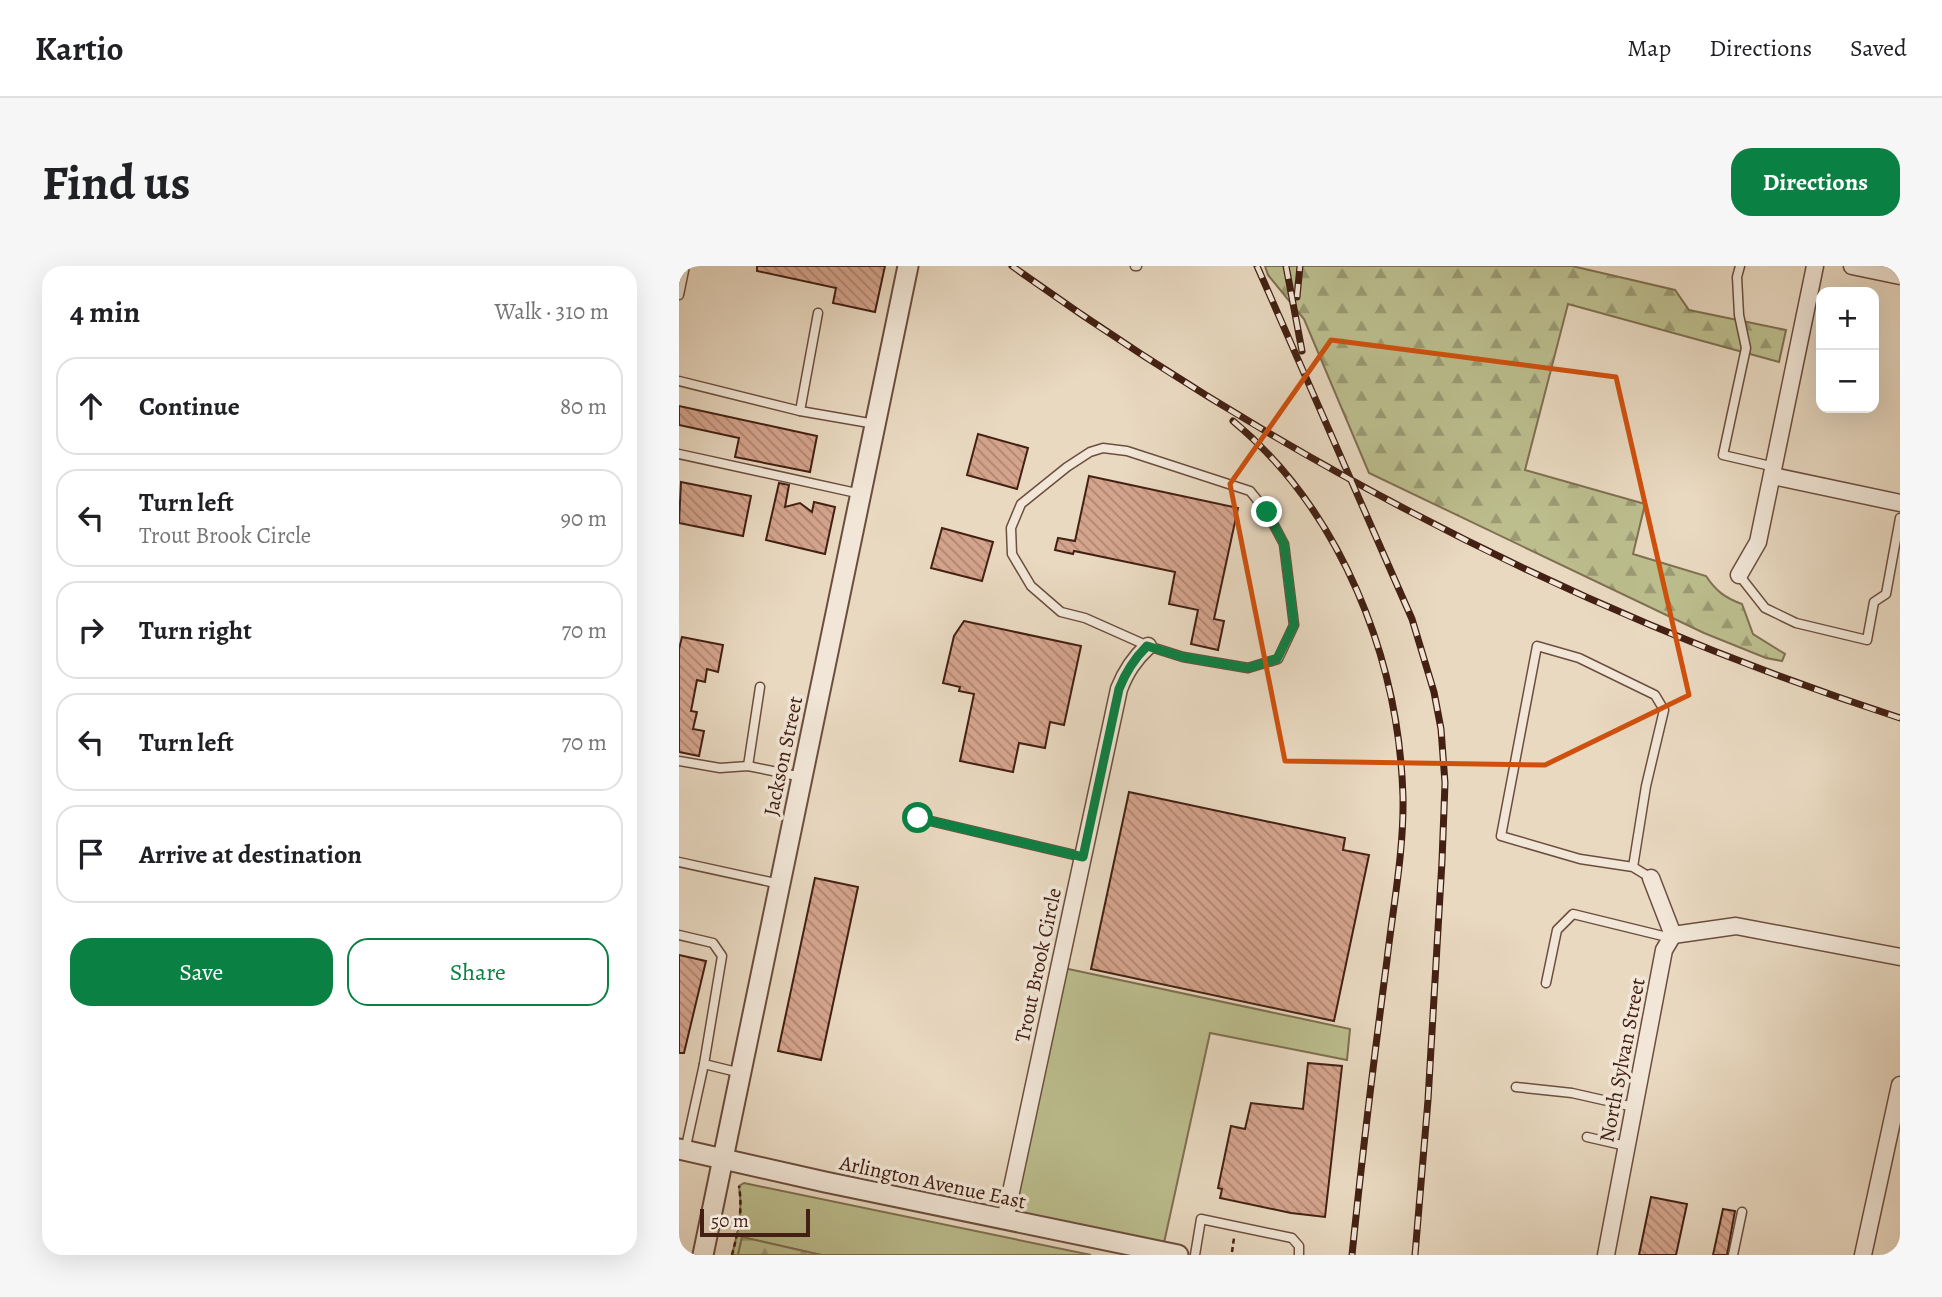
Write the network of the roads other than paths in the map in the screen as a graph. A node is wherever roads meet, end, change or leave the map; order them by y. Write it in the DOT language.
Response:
graph roads {
  1 [pos="685,266"];
  2 [pos="908,266"];
  3 [pos="1740,266"];
  4 [pos="1815,266"];
  5 [pos="1852,266"];
  6 [pos="1900,276"];
  7 [pos="679,295"];
  8 [pos="818,313"];
  9 [pos="679,381"];
  10 [pos="800,411"];
  11 [pos="875,424"];
  12 [pos="679,454"];
  13 [pos="1774,472"];
  14 [pos="861,494"];
  15 [pos="1900,503"];
  16 [pos="1900,519"];
  17 [pos="1739,575"];
  18 [pos="1147,646"];
  19 [pos="760,687"];
  20 [pos="679,761"];
  21 [pos="748,766"];
  22 [pos="802,777"];
  23 [pos="918,818"];
  24 [pos="1083,857"];
  25 [pos="679,862"];
  26 [pos="1633,867"];
  27 [pos="1651,878"];
  28 [pos="780,884"];
  29 [pos="679,935"];
  30 [pos="1672,936"];
  31 [pos="1900,957"];
  32 [pos="1546,983"];
  33 [pos="704,1064"];
  34 [pos="741,1073"];
  35 [pos="1900,1085"];
  36 [pos="1517,1087"];
  37 [pos="1634,1107"];
  38 [pos="1587,1136"];
  39 [pos="1626,1146"];
  40 [pos="682,1150"];
  41 [pos="724,1160"];
  42 [pos="1742,1212"];
  43 [pos="1005,1220"];
  44 [pos="703,1255"];
  45 [pos="1178,1255"];
  46 [pos="1195,1255"];
  47 [pos="1299,1255"];
  48 [pos="1606,1255"];
  49 [pos="1733,1255"];
  50 [pos="1863,1255"];
  1 -- 7 [label="lane"];
  2 -- 11 [label="street, Jackson Street"];
  3 -- 13 [label="lane"];
  4 -- 13 [label="street"];
  5 -- 6 [label="street"];
  8 -- 10 [label="lane"];
  9 -- 10 [label="lane"];
  10 -- 11 [label="lane"];
  11 -- 14 [label="street, Jackson Street"];
  12 -- 14 [label="lane"];
  13 -- 15 [label="street"];
  13 -- 17 [label="street"];
  14 -- 22 [label="street, Jackson Street"];
  16 -- 17 [label="lane"];
  18 -- 18 [label="lane"];
  18 -- 24 [label="street, Trout Brook Circle"];
  19 -- 21 [label="lane"];
  20 -- 21 [label="lane"];
  21 -- 22 [label="lane"];
  22 -- 28 [label="street, Jackson Street"];
  23 -- 24 [label="lane"];
  24 -- 43 [label="street, Trout Brook Circle"];
  25 -- 28 [label="lane"];
  26 -- 26 [label="lane"];
  26 -- 27 [label="lane"];
  27 -- 30 [label="street"];
  28 -- 34 [label="street, Jackson Street"];
  29 -- 33 [label="lane"];
  30 -- 31 [label="street"];
  30 -- 32 [label="lane"];
  30 -- 37 [label="street, North Sylvan Street"];
  33 -- 34 [label="lane"];
  33 -- 40 [label="lane"];
  34 -- 41 [label="street, Jackson Street"];
  35 -- 50 [label="street"];
  36 -- 37 [label="lane"];
  37 -- 39 [label="street, North Sylvan Street"];
  38 -- 39 [label="lane"];
  39 -- 48 [label="street, North Sylvan Street"];
  40 -- 41 [label="street, Arlington Avenue East"];
  41 -- 43 [label="street, Arlington Avenue East"];
  41 -- 44 [label="street, Jackson Street"];
  42 -- 49 [label="lane"];
  43 -- 45 [label="street, Arlington Avenue East"];
  46 -- 47 [label="lane"];
}
